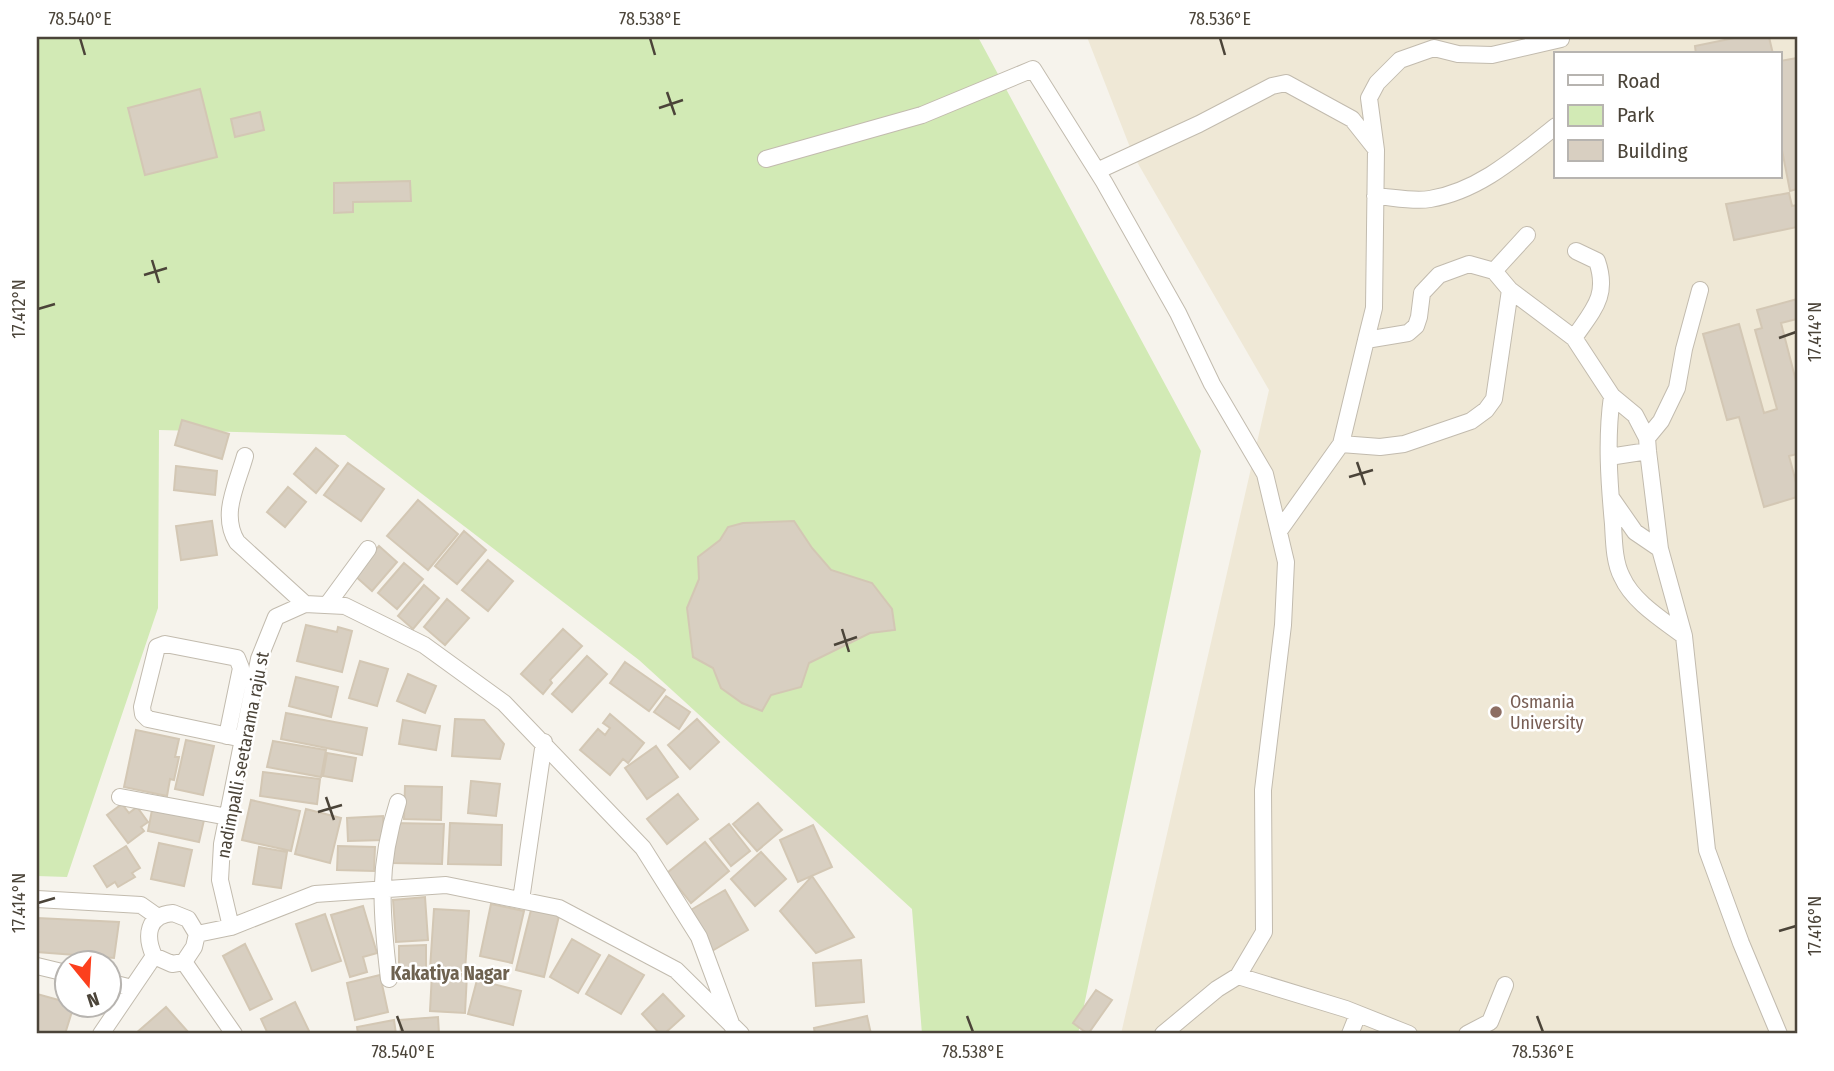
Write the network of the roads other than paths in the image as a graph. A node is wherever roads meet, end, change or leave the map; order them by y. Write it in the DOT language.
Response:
graph roads {
  1 [pos="1561,39"];
  2 [pos="1554,128"];
  3 [pos="1376,150"];
  4 [pos="766,159"];
  5 [pos="1097,171"];
  6 [pos="1375,196"];
  7 [pos="1527,235"];
  8 [pos="1576,251"];
  9 [pos="1494,271"];
  10 [pos="1510,290"];
  11 [pos="1700,290"];
  12 [pos="1574,338"];
  13 [pos="1366,340"];
  14 [pos="1612,396"];
  15 [pos="1341,444"];
  16 [pos="1647,444"];
  17 [pos="245,456"];
  18 [pos="1609,457"];
  19 [pos="1611,497"];
  20 [pos="1279,531"];
  21 [pos="1660,549"];
  22 [pos="368,550"];
  23 [pos="305,604"];
  24 [pos="327,605"];
  25 [pos="1684,636"];
  26 [pos="227,736"];
  27 [pos="243,740"];
  28 [pos="544,743"];
  29 [pos="120,797"];
  30 [pos="398,802"];
  31 [pos="228,817"];
  32 [pos="382,889"];
  33 [pos="37,899"];
  34 [pos="521,900"];
  35 [pos="158,917"];
  36 [pos="231,927"];
  37 [pos="197,934"];
  38 [pos="153,956"];
  39 [pos="184,962"];
  40 [pos="1238,976"];
  41 [pos="389,979"];
  42 [pos="1505,985"];
  43 [pos="122,986"];
  44 [pos="132,988"];
  45 [pos="1359,1014"];
  46 [pos="737,1030"];
  47 [pos="101,1034"];
  48 [pos="234,1034"];
  49 [pos="1163,1034"];
  50 [pos="1350,1034"];
  51 [pos="1409,1034"];
  52 [pos="1467,1034"];
  53 [pos="1779,1034"];
  1 -- 3 [label="street"];
  2 -- 6 [label="street"];
  3 -- 5 [label="street"];
  3 -- 6 [label="street"];
  4 -- 5 [label="street"];
  5 -- 20 [label="street"];
  6 -- 13 [label="street"];
  7 -- 9 [label="street"];
  8 -- 12 [label="street"];
  9 -- 10 [label="street"];
  9 -- 13 [label="street"];
  10 -- 12 [label="street"];
  10 -- 15 [label="street"];
  11 -- 16 [label="street"];
  12 -- 14 [label="street"];
  13 -- 15 [label="street"];
  14 -- 16 [label="street"];
  14 -- 18 [label="street"];
  15 -- 20 [label="street"];
  16 -- 18 [label="street"];
  16 -- 21 [label="street"];
  17 -- 23 [label="street"];
  18 -- 19 [label="street"];
  19 -- 21 [label="street"];
  19 -- 25 [label="street"];
  20 -- 40 [label="street"];
  21 -- 25 [label="street"];
  22 -- 24 [label="street"];
  23 -- 24 [label="street"];
  23 -- 27 [label="street, nadimpalli seetarama raju st"];
  24 -- 28 [label="street"];
  25 -- 53 [label="street"];
  26 -- 26 [label="street"];
  26 -- 27 [label="street"];
  27 -- 31 [label="street, nadimpalli seetarama raju st"];
  28 -- 34 [label="street"];
  28 -- 46 [label="street"];
  29 -- 31 [label="street"];
  30 -- 32 [label="street"];
  31 -- 36 [label="street, nadimpalli seetarama raju st"];
  32 -- 34 [label="street"];
  32 -- 36 [label="street"];
  32 -- 41 [label="street"];
  33 -- 35 [label="street"];
  34 -- 46 [label="street"];
  35 -- 37 [label="street"];
  35 -- 38 [label="street"];
  36 -- 37 [label="street"];
  37 -- 39 [label="street"];
  38 -- 39 [label="street"];
  38 -- 44 [label="street"];
  39 -- 48 [label="street"];
  40 -- 45 [label="street"];
  40 -- 49 [label="street"];
  42 -- 52 [label="street"];
  43 -- 44 [label="street"];
  44 -- 47 [label="street"];
  45 -- 50 [label="street"];
  45 -- 51 [label="street"];
}
